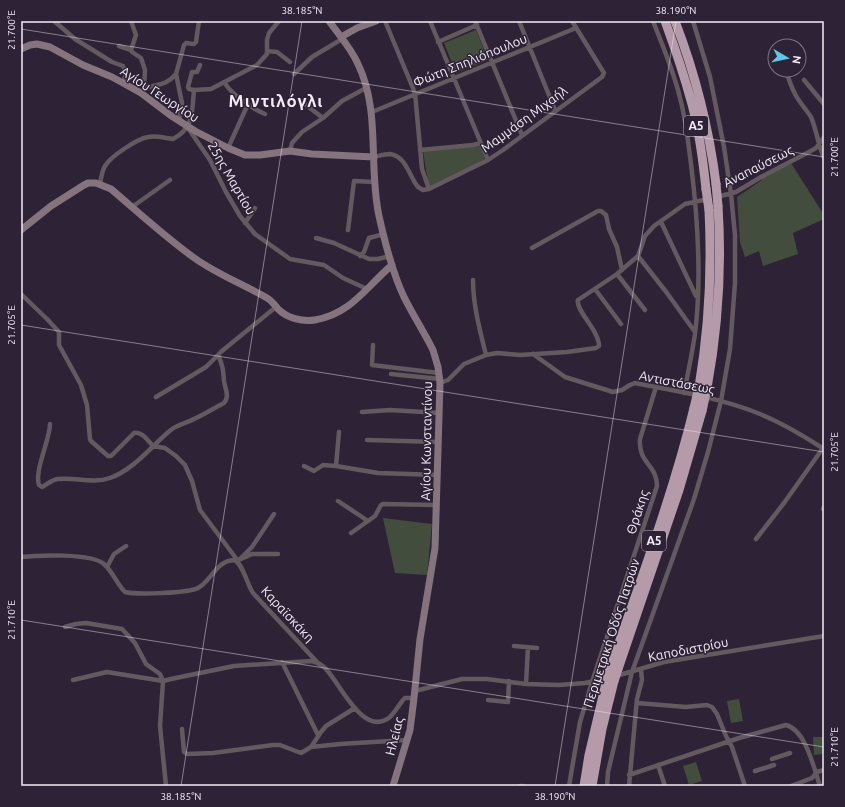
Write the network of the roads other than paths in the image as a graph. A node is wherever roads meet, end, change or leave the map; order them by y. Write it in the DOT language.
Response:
graph roads {
  1 [pos="54,21"];
  2 [pos="131,21"];
  3 [pos="199,21"];
  4 [pos="279,21"];
  5 [pos="329,21"];
  6 [pos="376,21"];
  7 [pos="385,21"];
  8 [pos="430,21"];
  9 [pos="519,21"];
  10 [pos="572,21"];
  11 [pos="654,21"];
  12 [pos="665,21"];
  13 [pos="675,21"];
  14 [pos="692,21"];
  15 [pos="476,23"];
  16 [pos="576,28"];
  17 [pos="341,38"];
  18 [pos="438,42"];
  19 [pos="119,46"];
  20 [pos="530,48"];
  21 [pos="21,49"];
  22 [pos="131,50"];
  23 [pos="268,51"];
  24 [pos="290,62"];
  25 [pos="492,63"];
  26 [pos="200,65"];
  27 [pos="176,74"];
  28 [pos="294,74"];
  29 [pos="453,78"];
  30 [pos="789,78"];
  31 [pos="804,80"];
  32 [pos="123,83"];
  33 [pos="225,83"];
  34 [pos="366,88"];
  35 [pos="194,90"];
  36 [pos="142,91"];
  37 [pos="415,93"];
  38 [pos="302,102"];
  39 [pos="248,104"];
  40 [pos="824,104"];
  41 [pos="555,110"];
  42 [pos="372,112"];
  43 [pos="265,114"];
  44 [pos="323,118"];
  45 [pos="179,121"];
  46 [pos="188,126"];
  47 [pos="522,135"];
  48 [pos="824,137"];
  49 [pos="481,143"];
  50 [pos="819,144"];
  51 [pos="228,148"];
  52 [pos="420,150"];
  53 [pos="290,151"];
  54 [pos="374,157"];
  55 [pos="824,158"];
  56 [pos="488,160"];
  57 [pos="170,180"];
  58 [pos="375,182"];
  59 [pos="100,184"];
  60 [pos="429,189"];
  61 [pos="731,194"];
  62 [pos="696,201"];
  63 [pos="132,207"];
  64 [pos="255,208"];
  65 [pos="661,222"];
  66 [pos="245,223"];
  67 [pos="21,230"];
  68 [pos="348,230"];
  69 [pos="384,234"];
  70 [pos="316,238"];
  71 [pos="532,248"];
  72 [pos="360,256"];
  73 [pos="390,256"];
  74 [pos="638,256"];
  75 [pos="392,265"];
  76 [pos="622,270"];
  77 [pos="617,274"];
  78 [pos="473,280"];
  79 [pos="368,289"];
  80 [pos="594,289"];
  81 [pos="21,294"];
  82 [pos="697,297"];
  83 [pos="276,306"];
  84 [pos="645,310"];
  85 [pos="621,324"];
  86 [pos="695,332"];
  87 [pos="373,346"];
  88 [pos="533,354"];
  89 [pos="218,355"];
  90 [pos="486,355"];
  91 [pos="390,374"];
  92 [pos="440,378"];
  93 [pos="656,387"];
  94 [pos="703,388"];
  95 [pos="684,393"];
  96 [pos="156,397"];
  97 [pos="721,402"];
  98 [pos="362,412"];
  99 [pos="440,412"];
  100 [pos="50,424"];
  101 [pos="339,432"];
  102 [pos="367,440"];
  103 [pos="439,442"];
  104 [pos="153,446"];
  105 [pos="823,449"];
  106 [pos="304,466"];
  107 [pos="336,466"];
  108 [pos="438,475"];
  109 [pos="338,501"];
  110 [pos="437,505"];
  111 [pos="274,514"];
  112 [pos="368,521"];
  113 [pos="351,533"];
  114 [pos="756,539"];
  115 [pos="126,546"];
  116 [pos="278,554"];
  117 [pos="21,557"];
  118 [pos="238,561"];
  119 [pos="107,567"];
  120 [pos="65,627"];
  121 [pos="824,636"];
  122 [pos="514,646"];
  123 [pos="528,647"];
  124 [pos="537,648"];
  125 [pos="282,662"];
  126 [pos="317,662"];
  127 [pos="641,670"];
  128 [pos="632,672"];
  129 [pos="73,680"];
  130 [pos="508,681"];
  131 [pos="163,682"];
  132 [pos="592,682"];
  133 [pos="610,682"];
  134 [pos="526,684"];
  135 [pos="414,694"];
  136 [pos="488,700"];
  137 [pos="637,703"];
  138 [pos="355,708"];
  139 [pos="182,728"];
  140 [pos="318,735"];
  141 [pos="407,740"];
  142 [pos="729,742"];
  143 [pos="311,747"];
  144 [pos="790,753"];
  145 [pos="772,758"];
  146 [pos="774,765"];
  147 [pos="658,766"];
  148 [pos="824,770"];
  149 [pos="755,771"];
  150 [pos="816,774"];
  151 [pos="629,775"];
  152 [pos="166,786"];
  153 [pos="393,786"];
  154 [pos="569,786"];
  155 [pos="584,786"];
  156 [pos="592,786"];
  157 [pos="607,786"];
  158 [pos="629,786"];
  159 [pos="665,786"];
  160 [pos="745,786"];
  161 [pos="791,786"];
  162 [pos="820,786"];
  1 -- 32 [label="street"];
  2 -- 22 [label="street"];
  3 -- 27 [label="street"];
  4 -- 23 [label="street"];
  5 -- 17 [label="street, Αγίου Κωνσταντίνου"];
  6 -- 17 [label="street"];
  7 -- 37 [label="street"];
  8 -- 18 [label="street"];
  9 -- 20 [label="street"];
  10 -- 16 [label="street"];
  11 -- 62 [label="street"];
  12 -- 94 [label="highway, Περιμετρική Οδός Πατρών / Α5, bridge"];
  13 -- 94 [label="highway, Περιμετρική Οδός Πατρών / Α5, bridge"];
  14 -- 61 [label="street"];
  15 -- 18 [label="street"];
  15 -- 25 [label="street"];
  16 -- 20 [label="street, Φώτη Σπηλιόπουλου"];
  16 -- 41 [label="street, Μαμμάση Μιχαήλ"];
  17 -- 28 [label="street"];
  17 -- 34 [label="street, Αγίου Κωνσταντίνου"];
  18 -- 29 [label="street"];
  19 -- 22 [label="street"];
  20 -- 25 [label="street, Φώτη Σπηλιόπουλου"];
  20 -- 41 [label="street"];
  21 -- 32 [label="street, Αγίου Γεωργίου"];
  22 -- 36 [label="street"];
  23 -- 24 [label="street"];
  23 -- 33 [label="street"];
  25 -- 29 [label="street, Φώτη Σπηλιόπουλου"];
  25 -- 47 [label="street"];
  26 -- 35 [label="street"];
  27 -- 36 [label="street"];
  27 -- 45 [label="street"];
  29 -- 37 [label="street, Φώτη Σπηλιόπουλου"];
  29 -- 49 [label="street"];
  30 -- 50 [label="street"];
  31 -- 40 [label="street"];
  32 -- 36 [label="street, Αγίου Γεωργίου"];
  33 -- 35 [label="street"];
  33 -- 39 [label="street"];
  34 -- 42 [label="street, Αγίου Κωνσταντίνου"];
  34 -- 44 [label="street"];
  35 -- 46 [label="street"];
  36 -- 45 [label="street, Αγίου Γεωργίου"];
  37 -- 42 [label="street, Φώτη Σπηλιόπουλου"];
  37 -- 52 [label="street"];
  38 -- 44 [label="street"];
  39 -- 43 [label="street"];
  39 -- 51 [label="street"];
  41 -- 47 [label="street, Μαμμάση Μιχαήλ"];
  42 -- 54 [label="street, Αγίου Κωνσταντίνου"];
  44 -- 53 [label="street"];
  45 -- 46 [label="street, Αγίου Γεωργίου"];
  46 -- 51 [label="street, Αγίου Γεωργίου"];
  46 -- 59 [label="street"];
  46 -- 66 [label="street, 25ης Μαρτίου"];
  47 -- 56 [label="street, Μαμμάση Μιχαήλ"];
  48 -- 50 [label="street, Αναπαύσεως"];
  49 -- 52 [label="street"];
  49 -- 56 [label="street"];
  50 -- 55 [label="street"];
  50 -- 61 [label="street, Αναπαύσεως"];
  51 -- 53 [label="street, Αγίου Γεωργίου"];
  52 -- 60 [label="street"];
  53 -- 54 [label="street, Αγίου Γεωργίου"];
  54 -- 58 [label="street, Αγίου Κωνσταντίνου"];
  54 -- 60 [label="street"];
  56 -- 60 [label="street, Μαμμάση Μιχαήλ"];
  57 -- 63 [label="street"];
  58 -- 68 [label="street"];
  58 -- 69 [label="street, Αγίου Κωνσταντίνου"];
  59 -- 63 [label="street"];
  59 -- 67 [label="street"];
  61 -- 62 [label="street, Αναπαύσεως"];
  61 -- 97 [label="street"];
  62 -- 65 [label="street, Αναπαύσεως"];
  62 -- 82 [label="street"];
  63 -- 83 [label="street"];
  64 -- 66 [label="street"];
  65 -- 74 [label="street, Αναπαύσεως"];
  65 -- 82 [label="street"];
  66 -- 79 [label="street, 25ης Μαρτίου"];
  69 -- 72 [label="street"];
  69 -- 73 [label="street, Αγίου Κωνσταντίνου"];
  70 -- 72 [label="street"];
  71 -- 76 [label="street"];
  72 -- 73 [label="street"];
  73 -- 75 [label="street, Αγίου Κωνσταντίνου"];
  74 -- 76 [label="street"];
  74 -- 86 [label="street"];
  75 -- 79 [label="street"];
  75 -- 92 [label="street, Αγίου Κωνσταντίνου"];
  76 -- 77 [label="street"];
  77 -- 80 [label="street"];
  77 -- 84 [label="street"];
  78 -- 90 [label="street"];
  79 -- 83 [label="street"];
  80 -- 85 [label="street"];
  80 -- 88 [label="street"];
  81 -- 104 [label="street"];
  82 -- 86 [label="street"];
  83 -- 89 [label="street"];
  86 -- 95 [label="street"];
  87 -- 92 [label="street"];
  88 -- 90 [label="street"];
  88 -- 93 [label="street, Αντιστάσεως"];
  89 -- 96 [label="street"];
  89 -- 104 [label="street"];
  90 -- 92 [label="street"];
  91 -- 92 [label="street"];
  92 -- 99 [label="street, Αγίου Κωνσταντίνου"];
  93 -- 95 [label="street, Αντιστάσεως"];
  93 -- 132 [label="street, Θράκης"];
  94 -- 133 [label="highway, Περιμετρική Οδός Πατρών / Α5, bridge"];
  95 -- 97 [label="street, Αντιστάσεως"];
  97 -- 105 [label="street, Αντιστάσεως"];
  97 -- 128 [label="street"];
  98 -- 99 [label="street"];
  99 -- 103 [label="street, Αγίου Κωνσταντίνου"];
  100 -- 104 [label="street"];
  101 -- 107 [label="street"];
  102 -- 103 [label="street"];
  103 -- 108 [label="street, Αγίου Κωνσταντίνου"];
  104 -- 118 [label="street, Καραϊσκάκη"];
  105 -- 114 [label="street"];
  106 -- 107 [label="street"];
  107 -- 108 [label="street"];
  108 -- 110 [label="street, Αγίου Κωνσταντίνου"];
  109 -- 112 [label="street"];
  110 -- 112 [label="street"];
  110 -- 135 [label="street, Αγίου Κωνσταντίνου"];
  111 -- 118 [label="street"];
  112 -- 113 [label="street"];
  115 -- 119 [label="street"];
  116 -- 118 [label="street"];
  117 -- 119 [label="street"];
  118 -- 119 [label="street"];
  118 -- 126 [label="street, Καραϊσκάκη"];
  120 -- 131 [label="street"];
  121 -- 127 [label="street, Καποδιστρίου"];
  122 -- 123 [label="street"];
  123 -- 124 [label="street"];
  123 -- 134 [label="street"];
  125 -- 126 [label="street"];
  125 -- 131 [label="street"];
  125 -- 140 [label="street"];
  126 -- 138 [label="street, Καραϊσκάκη"];
  127 -- 128 [label="street, Καποδιστρίου"];
  127 -- 137 [label="street"];
  128 -- 132 [label="street, Καποδιστρίου"];
  128 -- 157 [label="street"];
  129 -- 131 [label="street"];
  130 -- 134 [label="street, Καποδιστρίου"];
  130 -- 135 [label="street, Καποδιστρίου"];
  130 -- 136 [label="street"];
  131 -- 152 [label="street"];
  132 -- 134 [label="street, Καποδιστρίου"];
  132 -- 154 [label="street, Θράκης"];
  133 -- 155 [label="highway, Περιμετρική Οδός Πατρών / Α5"];
  133 -- 156 [label="highway, Περιμετρική Οδός Πατρών / Α5"];
  135 -- 138 [label="street, Καποδιστρίου"];
  135 -- 141 [label="street, Ηλείας"];
  137 -- 142 [label="street"];
  137 -- 151 [label="street"];
  138 -- 140 [label="street"];
  139 -- 143 [label="street"];
  140 -- 143 [label="street"];
  141 -- 143 [label="street"];
  141 -- 153 [label="street, Ηλείας"];
  142 -- 147 [label="street"];
  142 -- 150 [label="street"];
  142 -- 160 [label="street"];
  144 -- 145 [label="street"];
  146 -- 149 [label="street"];
  147 -- 151 [label="street"];
  147 -- 159 [label="street"];
  148 -- 150 [label="street"];
  150 -- 161 [label="street"];
  150 -- 162 [label="street"];
  151 -- 158 [label="street"];
}
